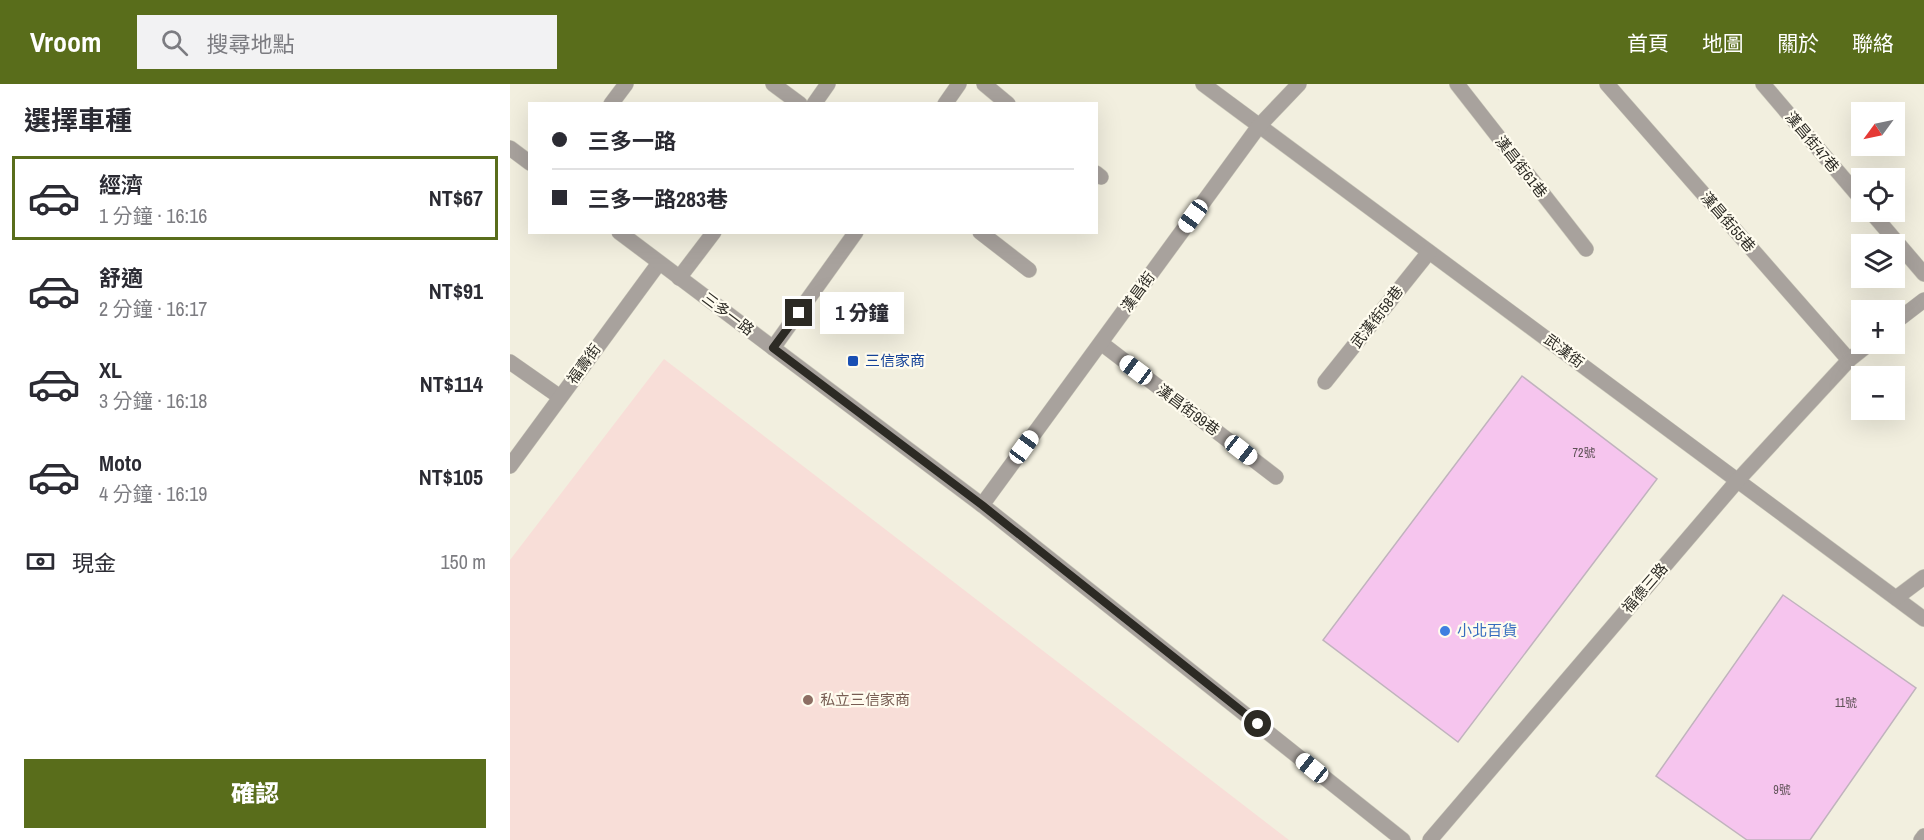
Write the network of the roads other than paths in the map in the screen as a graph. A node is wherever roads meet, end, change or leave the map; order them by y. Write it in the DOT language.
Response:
graph roads {
  1 [pos="626,84"];
  2 [pos="773,84"];
  3 [pos="828,84"];
  4 [pos="958,84"];
  5 [pos="984,84"];
  6 [pos="1203,84"];
  7 [pos="1299,84"];
  8 [pos="1457,84"];
  9 [pos="1607,84"];
  10 [pos="1763,84"];
  11 [pos="612,102"];
  12 [pos="797,102"];
  13 [pos="815,102"];
  14 [pos="946,102"];
  15 [pos="1006,102"];
  16 [pos="1259,126"];
  17 [pos="510,148"];
  18 [pos="528,162"];
  19 [pos="1851,187"];
  20 [pos="1880,222"];
  21 [pos="622,234"];
  22 [pos="712,234"];
  23 [pos="855,234"];
  24 [pos="983,234"];
  25 [pos="1586,249"];
  26 [pos="1429,252"];
  27 [pos="659,263"];
  28 [pos="1029,270"];
  29 [pos="1924,274"];
  30 [pos="679,278"];
  31 [pos="1924,300"];
  32 [pos="1905,315"];
  33 [pos="1101,343"];
  34 [pos="773,348"];
  35 [pos="1856,354"];
  36 [pos="1849,360"];
  37 [pos="510,362"];
  38 [pos="1325,382"];
  39 [pos="560,397"];
  40 [pos="510,466"];
  41 [pos="1276,477"];
  42 [pos="1737,480"];
  43 [pos="982,505"];
  44 [pos="1924,576"];
  45 [pos="1896,598"];
  46 [pos="1924,619"];
  47 [pos="1403,840"];
  48 [pos="1430,840"];
  1 -- 11 [label="street"];
  2 -- 12 [label="street"];
  3 -- 13 [label="street"];
  4 -- 14 [label="street"];
  5 -- 15 [label="street"];
  6 -- 16 [label="street, 武漢街"];
  7 -- 16 [label="street, 漢昌街"];
  8 -- 25 [label="street, 漢昌街61巷"];
  9 -- 36 [label="street, 漢昌街55巷"];
  10 -- 19 [label="street, 漢昌街47巷"];
  16 -- 26 [label="street, 武漢街"];
  16 -- 33 [label="street, 漢昌街"];
  17 -- 18 [label="street"];
  20 -- 29 [label="street"];
  21 -- 27 [label="street, 三多一路"];
  22 -- 30 [label="street"];
  23 -- 34 [label="street"];
  24 -- 28 [label="street"];
  26 -- 38 [label="street, 武漢街58巷"];
  26 -- 42 [label="street, 武漢街"];
  27 -- 30 [label="street, 三多一路"];
  27 -- 39 [label="street, 福壽街"];
  30 -- 34 [label="street, 三多一路"];
  31 -- 32 [label="street"];
  33 -- 41 [label="street, 漢昌街99巷"];
  33 -- 43 [label="street, 漢昌街"];
  34 -- 43 [label="street, 三多一路"];
  35 -- 36 [label="street, 福德三路"];
  36 -- 42 [label="street, 福德三路"];
  37 -- 39 [label="street"];
  39 -- 40 [label="street, 福壽街"];
  42 -- 45 [label="street, 武漢街"];
  42 -- 48 [label="street, 福德三路"];
  43 -- 47 [label="street, 三多一路"];
  44 -- 45 [label="street"];
  45 -- 46 [label="street, 武漢街"];
}
